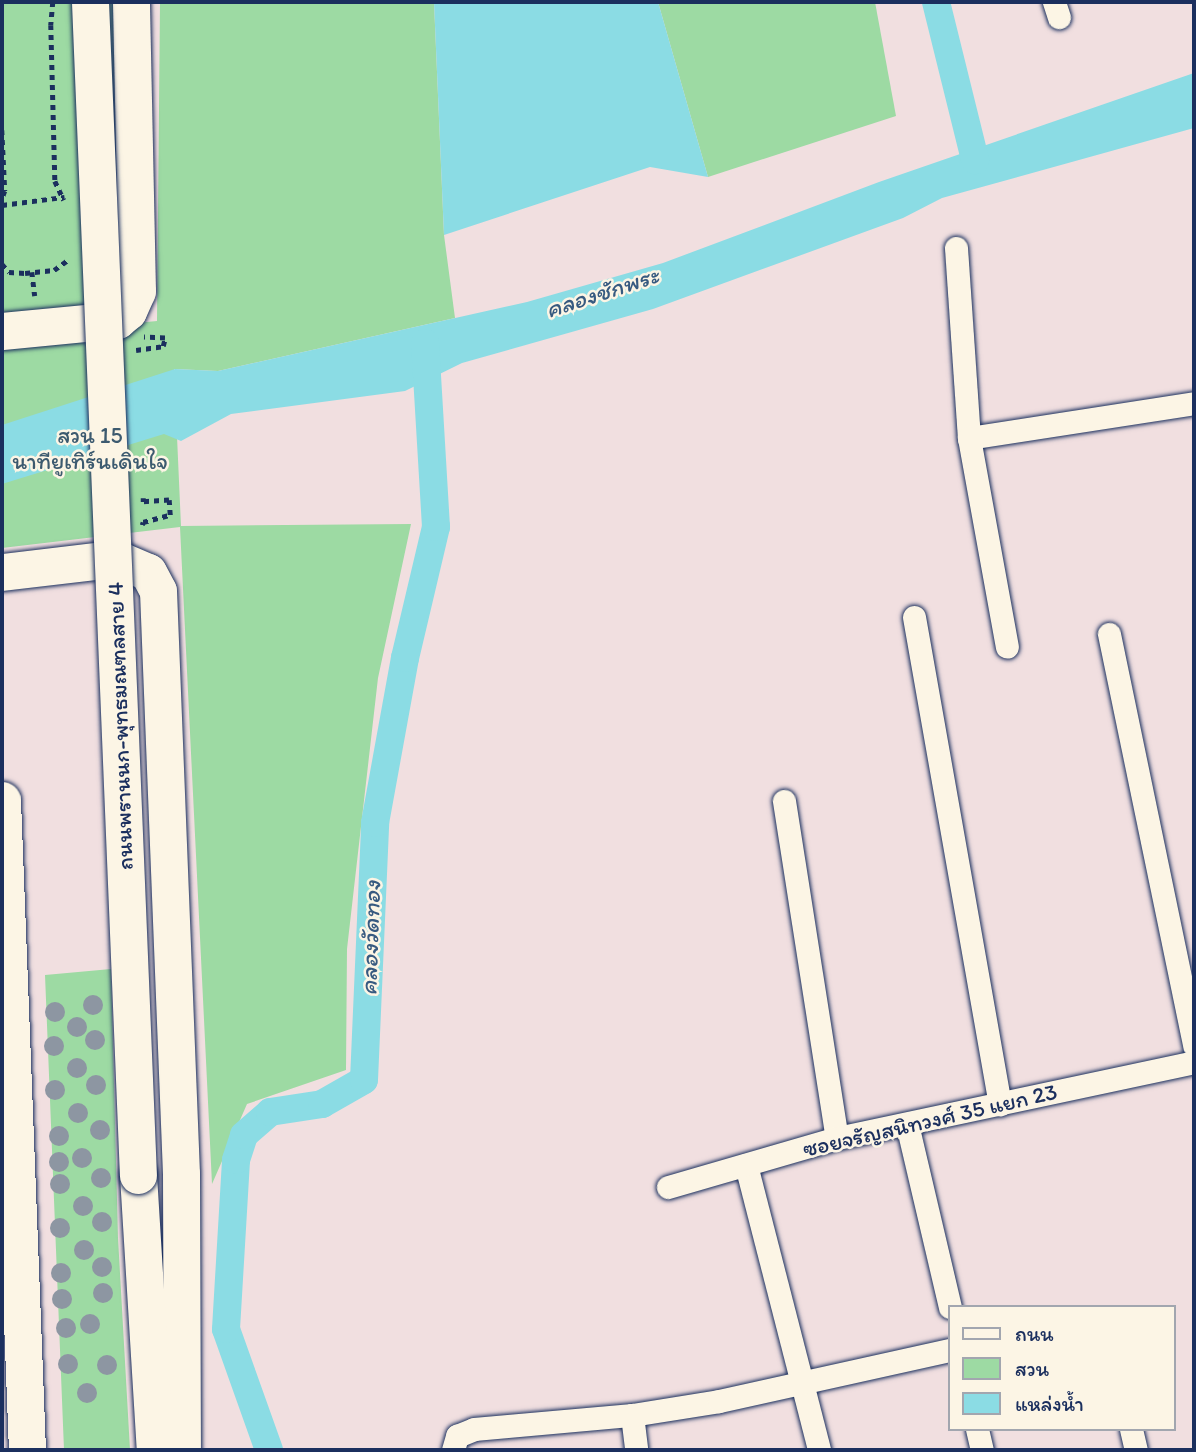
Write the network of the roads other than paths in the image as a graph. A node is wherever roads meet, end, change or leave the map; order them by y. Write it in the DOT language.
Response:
graph roads {
  1 [pos="90,2"];
  2 [pos="131,2"];
  3 [pos="957,248"];
  4 [pos="2,331"];
  5 [pos="1194,403"];
  6 [pos="969,438"];
  7 [pos="2,572"];
  8 [pos="914,617"];
  9 [pos="1109,634"];
  10 [pos="1007,647"];
  11 [pos="2,800"];
  12 [pos="784,801"];
  13 [pos="1194,1045"];
  14 [pos="1194,1062"];
  15 [pos="1000,1104"];
  16 [pos="906,1124"];
  17 [pos="837,1138"];
  18 [pos="746,1165"];
  19 [pos="668,1187"];
  20 [pos="950,1305"];
  21 [pos="948,1350"];
  22 [pos="803,1382"];
  23 [pos="632,1415"];
  24 [pos="977,1431"];
  25 [pos="1132,1431"];
  26 [pos="27,1450"];
  27 [pos="155,1450"];
  28 [pos="182,1450"];
  29 [pos="453,1450"];
  30 [pos="636,1450"];
  31 [pos="819,1450"];
  32 [pos="982,1450"];
  33 [pos="1136,1450"];
  1 -- 27 [label="main road, ถนนพรานนก-พุทธมณฑลสาย 4, bridge"];
  2 -- 4 [label="main road"];
  3 -- 6 [label="street"];
  5 -- 6 [label="street"];
  6 -- 10 [label="street"];
  7 -- 28 [label="main road"];
  8 -- 15 [label="street"];
  9 -- 13 [label="street"];
  11 -- 26 [label="main road"];
  12 -- 17 [label="street"];
  14 -- 15 [label="street, ซอยจรัญสนิทวงศ์ 35 แยก 23"];
  15 -- 16 [label="street, ซอยจรัญสนิทวงศ์ 35 แยก 23"];
  16 -- 17 [label="street, ซอยจรัญสนิทวงศ์ 35 แยก 23"];
  16 -- 20 [label="street"];
  17 -- 18 [label="street, ซอยจรัญสนิทวงศ์ 35 แยก 23"];
  18 -- 19 [label="street, ซอยจรัญสนิทวงศ์ 35 แยก 23"];
  18 -- 22 [label="street"];
  21 -- 22 [label="street"];
  22 -- 23 [label="street"];
  22 -- 31 [label="street"];
  23 -- 29 [label="street"];
  23 -- 30 [label="street"];
  24 -- 32 [label="street"];
  25 -- 33 [label="street"];
}
